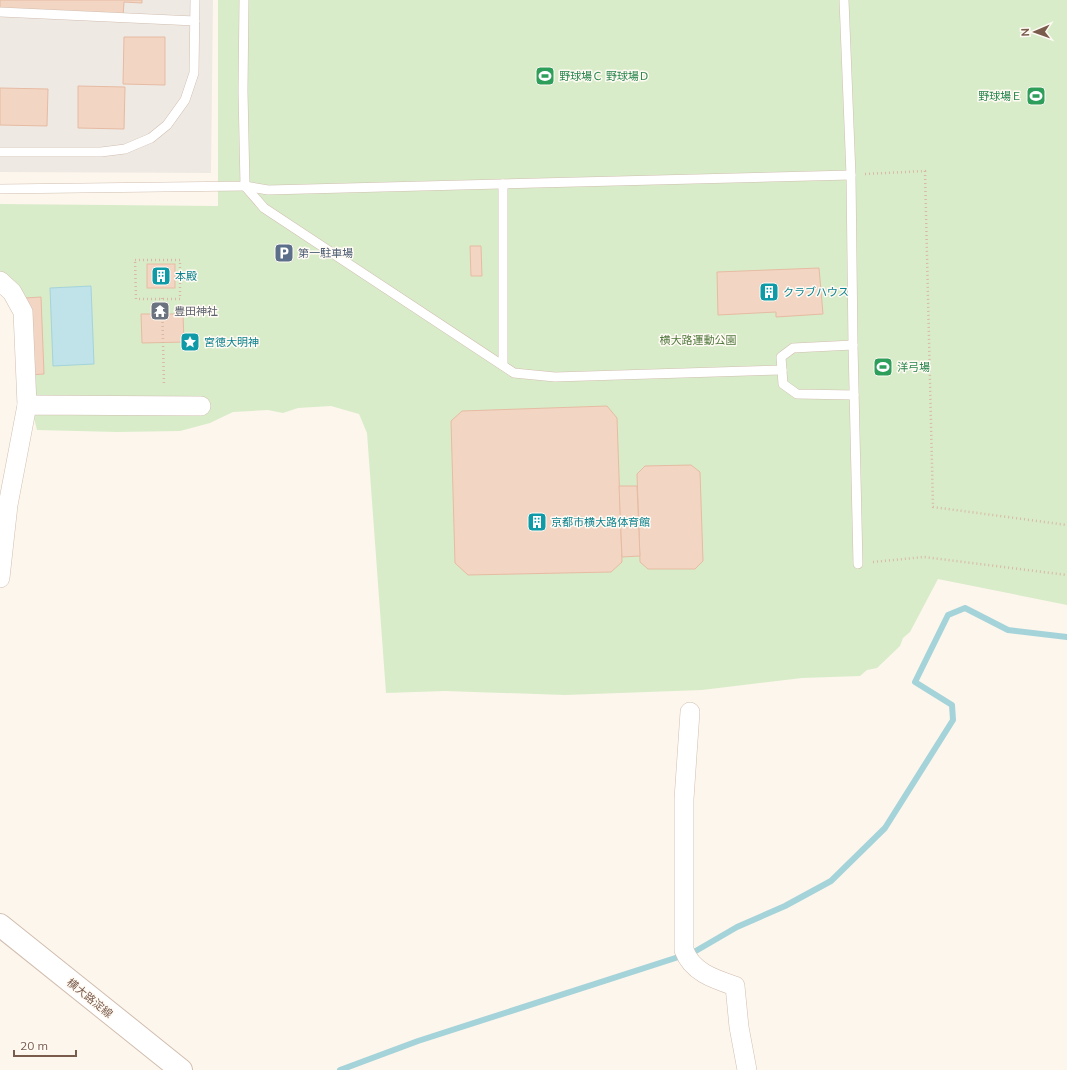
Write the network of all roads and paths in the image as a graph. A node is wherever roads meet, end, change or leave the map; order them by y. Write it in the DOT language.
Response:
graph roads {
  1 [pos="195,0"];
  2 [pos="244,0"];
  3 [pos="844,0"];
  4 [pos="0,12"];
  5 [pos="195,21"];
  6 [pos="0,152"];
  7 [pos="852,175"];
  8 [pos="503,184"];
  9 [pos="245,186"];
  10 [pos="0,189"];
  11 [pos="0,281"];
  12 [pos="162,298"];
  13 [pos="853,345"];
  14 [pos="504,365"];
  15 [pos="782,370"];
  16 [pos="854,395"];
  17 [pos="27,406"];
  18 [pos="164,406"];
  19 [pos="200,406"];
  20 [pos="1067,525"];
  21 [pos="858,564"];
  22 [pos="1067,575"];
  23 [pos="0,578"];
  24 [pos="690,712"];
  25 [pos="0,925"];
  26 [pos="181,1070"];
  27 [pos="747,1070"];
  1 -- 5 [label="lane"];
  2 -- 9 [label="lane"];
  3 -- 7 [label="lane"];
  4 -- 5 [label="lane"];
  5 -- 6 [label="lane"];
  7 -- 8 [label="lane"];
  7 -- 13 [label="lane"];
  7 -- 20 [label="path"];
  8 -- 9 [label="lane"];
  8 -- 14 [label="lane"];
  9 -- 10 [label="lane"];
  9 -- 14 [label="lane"];
  11 -- 17 [label="street"];
  12 -- 12 [label="path"];
  12 -- 18 [label="path"];
  13 -- 15 [label="lane"];
  13 -- 16 [label="lane"];
  14 -- 15 [label="lane"];
  15 -- 16 [label="lane"];
  16 -- 21 [label="lane"];
  17 -- 18 [label="street"];
  17 -- 23 [label="street"];
  18 -- 19 [label="street"];
  21 -- 22 [label="path"];
  24 -- 27 [label="street"];
  25 -- 26 [label="street, 横大路淀線"];
}
